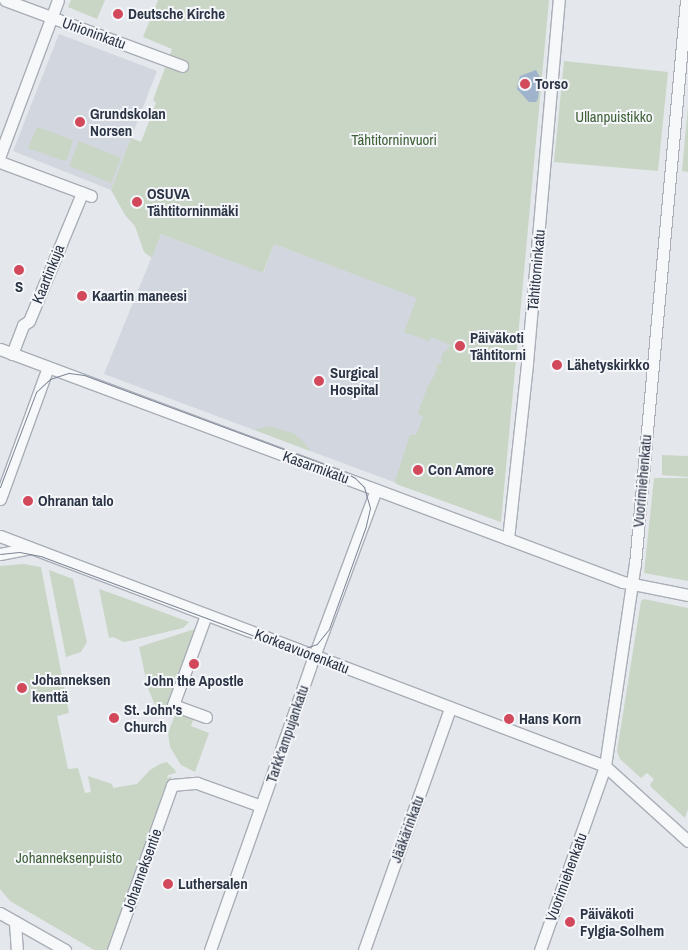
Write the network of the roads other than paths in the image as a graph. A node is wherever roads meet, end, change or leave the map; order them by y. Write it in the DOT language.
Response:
graph roads {
  1 [pos="5,0"];
  2 [pos="58,0"];
  3 [pos="559,0"];
  4 [pos="686,0"];
  5 [pos="52,18"];
  6 [pos="685,42"];
  7 [pos="182,66"];
  8 [pos="0,155"];
  9 [pos="0,162"];
  10 [pos="0,349"];
  11 [pos="12,354"];
  12 [pos="48,367"];
  13 [pos="376,490"];
  14 [pos="0,499"];
  15 [pos="0,536"];
  16 [pos="508,539"];
  17 [pos="30,548"];
  18 [pos="0,554"];
  19 [pos="632,584"];
  20 [pos="688,595"];
  21 [pos="206,615"];
  22 [pos="314,655"];
  23 [pos="450,708"];
  24 [pos="206,717"];
  25 [pos="605,766"];
  26 [pos="261,806"];
  27 [pos="688,841"];
  28 [pos="0,913"];
  29 [pos="15,923"];
  30 [pos="17,950"];
  31 [pos="65,950"];
  32 [pos="113,950"];
  33 [pos="210,950"];
  34 [pos="364,950"];
  35 [pos="540,950"];
  1 -- 5 [label="street, Unioninkatu"];
  2 -- 5 [label="street"];
  3 -- 16 [label="street, Tähtitorninkatu"];
  4 -- 6 [label="street, Vuorimiehenkatu"];
  5 -- 7 [label="street, Unioninkatu"];
  5 -- 8 [label="street"];
  6 -- 19 [label="street, Vuorimiehenkatu"];
  9 -- 11 [label="street, Kaartinkuja"];
  10 -- 11 [label="street, Kasarmikatu"];
  11 -- 12 [label="street, Kasarmikatu"];
  12 -- 13 [label="street, Kasarmikatu"];
  12 -- 14 [label="street"];
  13 -- 16 [label="street, Kasarmikatu"];
  13 -- 22 [label="street, Tarkk'ampujankatu"];
  15 -- 17 [label="street, Korkeavuorenkatu"];
  16 -- 19 [label="street, Kasarmikatu"];
  17 -- 18 [label="street"];
  17 -- 21 [label="street, Korkeavuorenkatu"];
  19 -- 20 [label="street, Kasarmikatu"];
  19 -- 25 [label="street, Vuorimiehenkatu"];
  21 -- 22 [label="street, Korkeavuorenkatu"];
  21 -- 24 [label="street"];
  22 -- 23 [label="street, Korkeavuorenkatu"];
  22 -- 26 [label="street, Tarkk'ampujankatu"];
  23 -- 25 [label="street, Korkeavuorenkatu"];
  23 -- 34 [label="street, Jääkärinkatu"];
  25 -- 27 [label="street"];
  25 -- 35 [label="street, Vuorimiehenkatu"];
  26 -- 32 [label="street, Johanneksentie"];
  26 -- 33 [label="street, Tarkk'ampujankatu"];
  28 -- 29 [label="street"];
  29 -- 30 [label="street"];
  29 -- 31 [label="street"];
}
